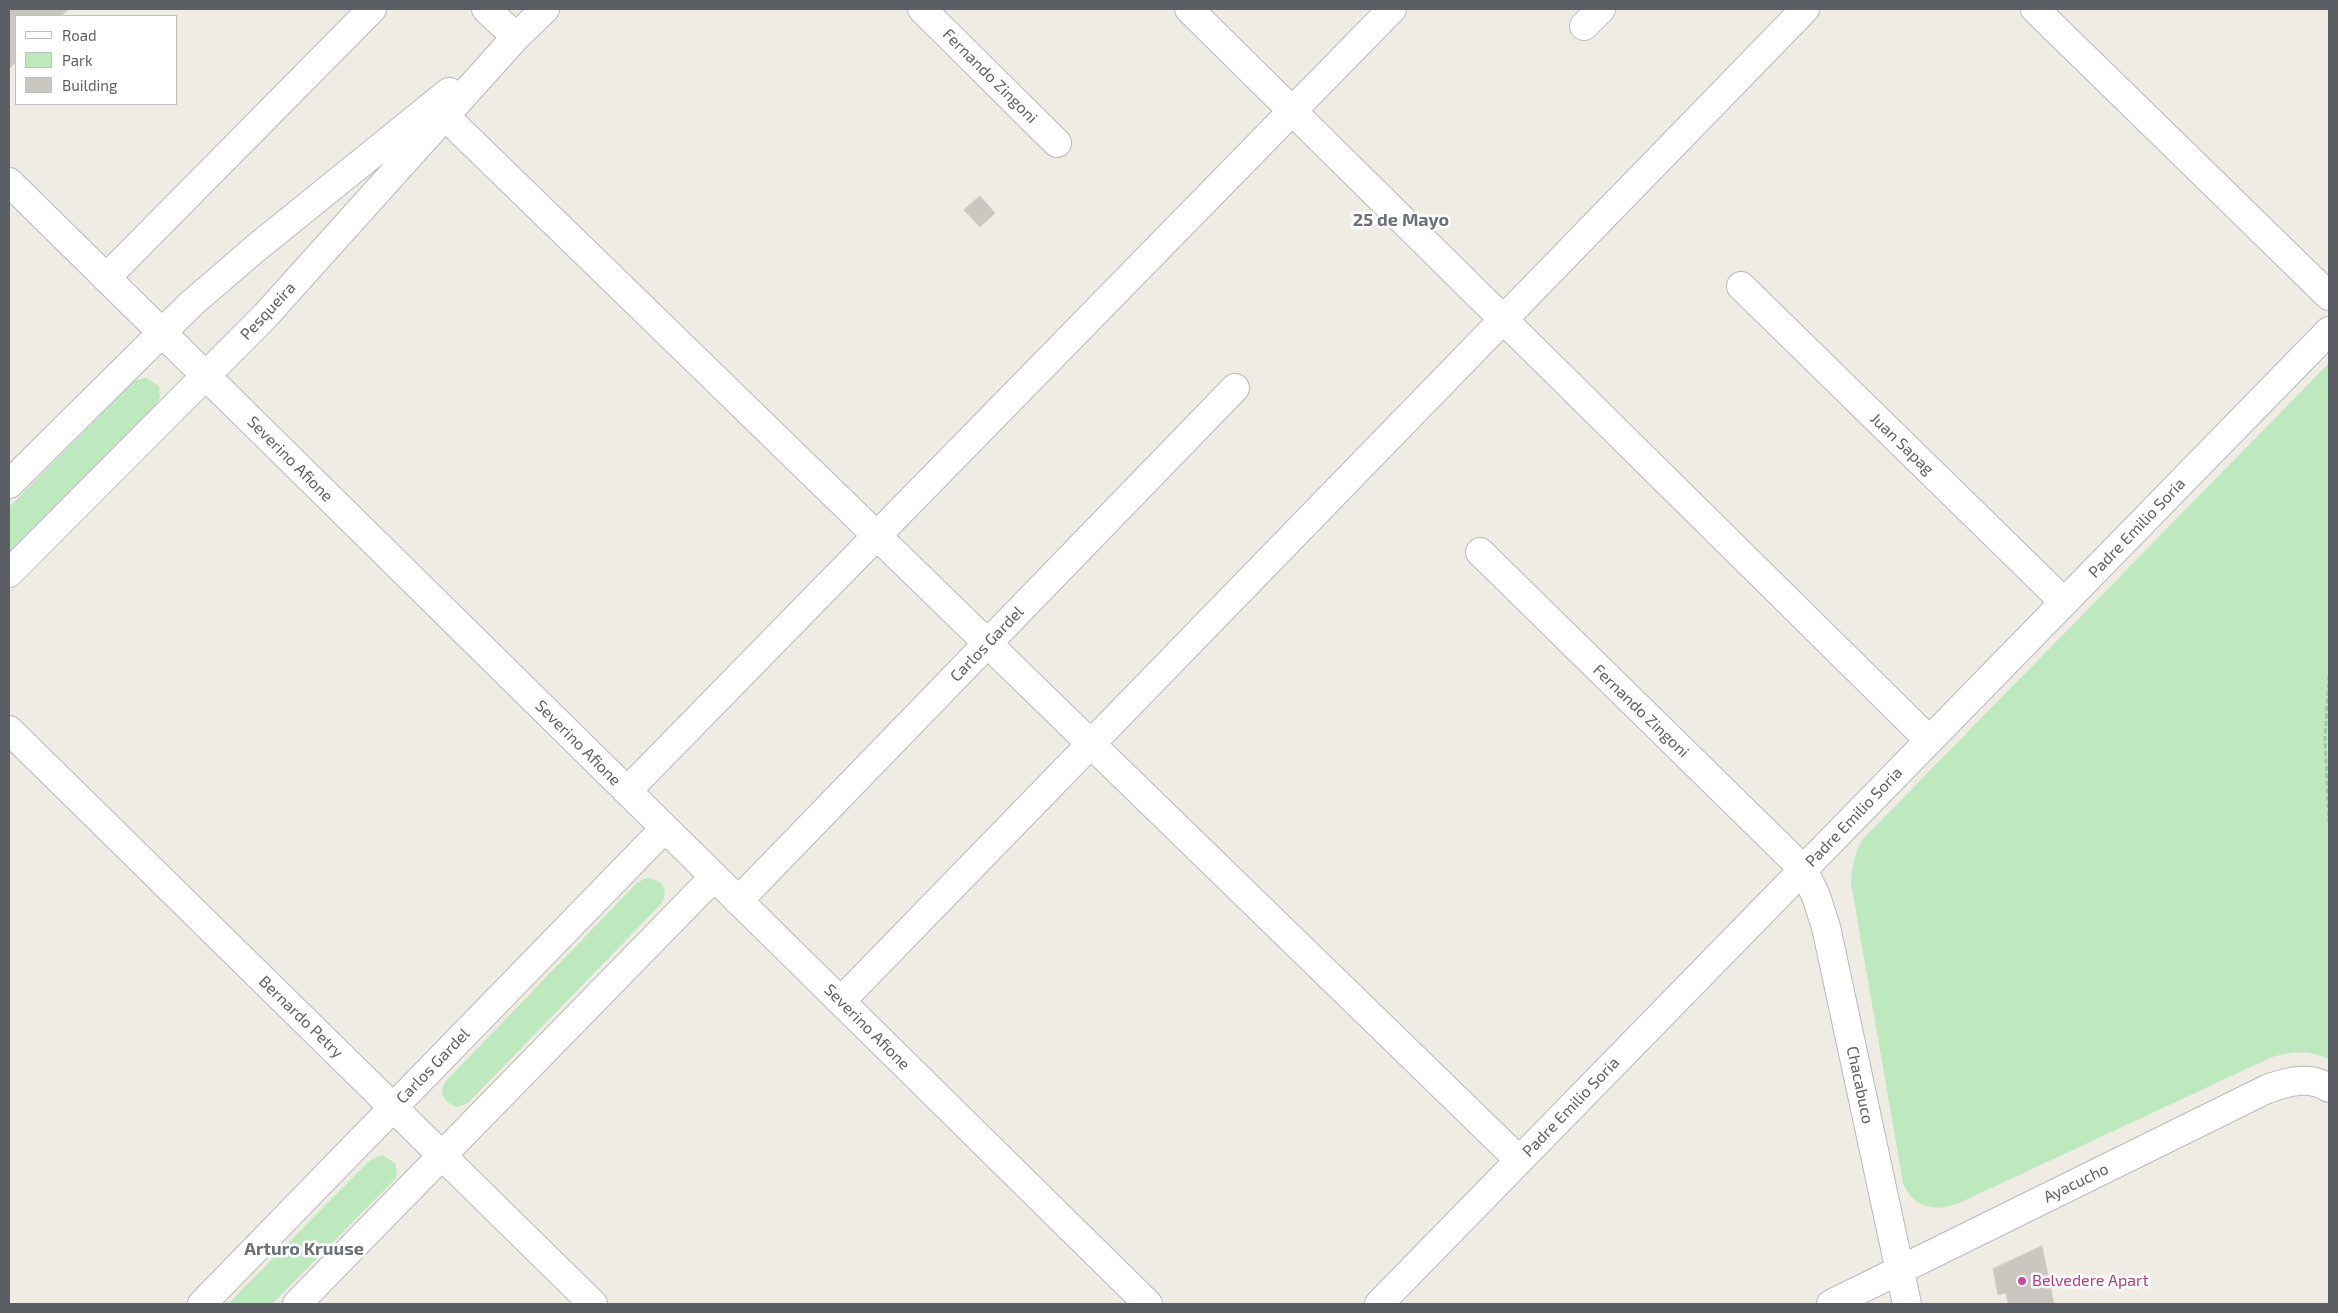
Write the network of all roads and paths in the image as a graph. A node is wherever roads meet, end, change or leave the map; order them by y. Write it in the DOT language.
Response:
graph roads {
  1 [pos="372,9"];
  2 [pos="486,9"];
  3 [pos="545,9"];
  4 [pos="922,9"];
  5 [pos="1189,9"];
  6 [pos="1392,9"];
  7 [pos="1805,9"];
  8 [pos="2035,9"];
  9 [pos="516,37"];
  10 [pos="1292,111"];
  11 [pos="445,116"];
  12 [pos="1057,143"];
  13 [pos="9,182"];
  14 [pos="106,278"];
  15 [pos="1741,286"];
  16 [pos="2329,296"];
  17 [pos="1503,319"];
  18 [pos="2329,331"];
  19 [pos="161,332"];
  20 [pos="205,376"];
  21 [pos="1236,388"];
  22 [pos="9,484"];
  23 [pos="877,536"];
  24 [pos="1480,552"];
  25 [pos="9,573"];
  26 [pos="2064,602"];
  27 [pos="988,644"];
  28 [pos="2329,676"];
  29 [pos="9,730"];
  30 [pos="1929,740"];
  31 [pos="1090,744"];
  32 [pos="627,791"];
  33 [pos="2329,823"];
  34 [pos="665,828"];
  35 [pos="1803,869"];
  36 [pos="714,877"];
  37 [pos="738,901"];
  38 [pos="840,1001"];
  39 [pos="2328,1087"];
  40 [pos="393,1107"];
  41 [pos="442,1156"];
  42 [pos="1519,1160"];
  43 [pos="1900,1270"];
  44 [pos="202,1304"];
  45 [pos="297,1304"];
  46 [pos="593,1304"];
  47 [pos="1148,1304"];
  48 [pos="1379,1304"];
  49 [pos="1831,1304"];
  50 [pos="1907,1304"];
  1 -- 14 [label="street"];
  2 -- 9 [label="street"];
  3 -- 9 [label="street, Pesqueira"];
  4 -- 12 [label="street, Fernando Zingoni"];
  5 -- 10 [label="street"];
  6 -- 10 [label="street"];
  7 -- 17 [label="street"];
  8 -- 16 [label="street"];
  9 -- 11 [label="street, Pesqueira"];
  9 -- 19 [label="street, Pesqueira"];
  10 -- 17 [label="street"];
  10 -- 23 [label="street"];
  11 -- 20 [label="street, Pesqueira"];
  11 -- 23 [label="street"];
  13 -- 14 [label="street, Severino Afione"];
  14 -- 19 [label="street, Severino Afione"];
  15 -- 26 [label="street, Juan Sapag"];
  17 -- 30 [label="street"];
  17 -- 31 [label="street"];
  18 -- 26 [label="street, Padre Emilio Soria"];
  19 -- 20 [label="street, Severino Afione"];
  19 -- 22 [label="street, Pesqueira"];
  20 -- 25 [label="street, Pesqueira"];
  20 -- 32 [label="street, Severino Afione"];
  21 -- 27 [label="street, Carlos Gardel"];
  23 -- 27 [label="street"];
  23 -- 32 [label="street"];
  24 -- 35 [label="street, Fernando Zingoni"];
  26 -- 30 [label="street, Padre Emilio Soria"];
  27 -- 31 [label="street"];
  27 -- 37 [label="street, Carlos Gardel"];
  28 -- 33 [label="path"];
  29 -- 40 [label="street, Bernardo Petry"];
  30 -- 35 [label="street, Padre Emilio Soria"];
  31 -- 38 [label="street"];
  31 -- 42 [label="street"];
  32 -- 34 [label="street, Severino Afione"];
  34 -- 36 [label="street, Severino Afione"];
  34 -- 40 [label="street, Carlos Gardel"];
  35 -- 42 [label="street, Padre Emilio Soria"];
  35 -- 43 [label="street, Chacabuco"];
  36 -- 37 [label="street, Severino Afione"];
  36 -- 41 [label="street"];
  37 -- 38 [label="street, Severino Afione"];
  38 -- 47 [label="street, Severino Afione"];
  39 -- 43 [label="street, Ayacucho"];
  40 -- 41 [label="street, Bernardo Petry"];
  40 -- 44 [label="street, Carlos Gardel"];
  41 -- 45 [label="street"];
  41 -- 46 [label="street, Bernardo Petry"];
  42 -- 48 [label="street, Padre Emilio Soria"];
  43 -- 49 [label="street, Ayacucho"];
  43 -- 50 [label="street, Chacabuco"];
}
